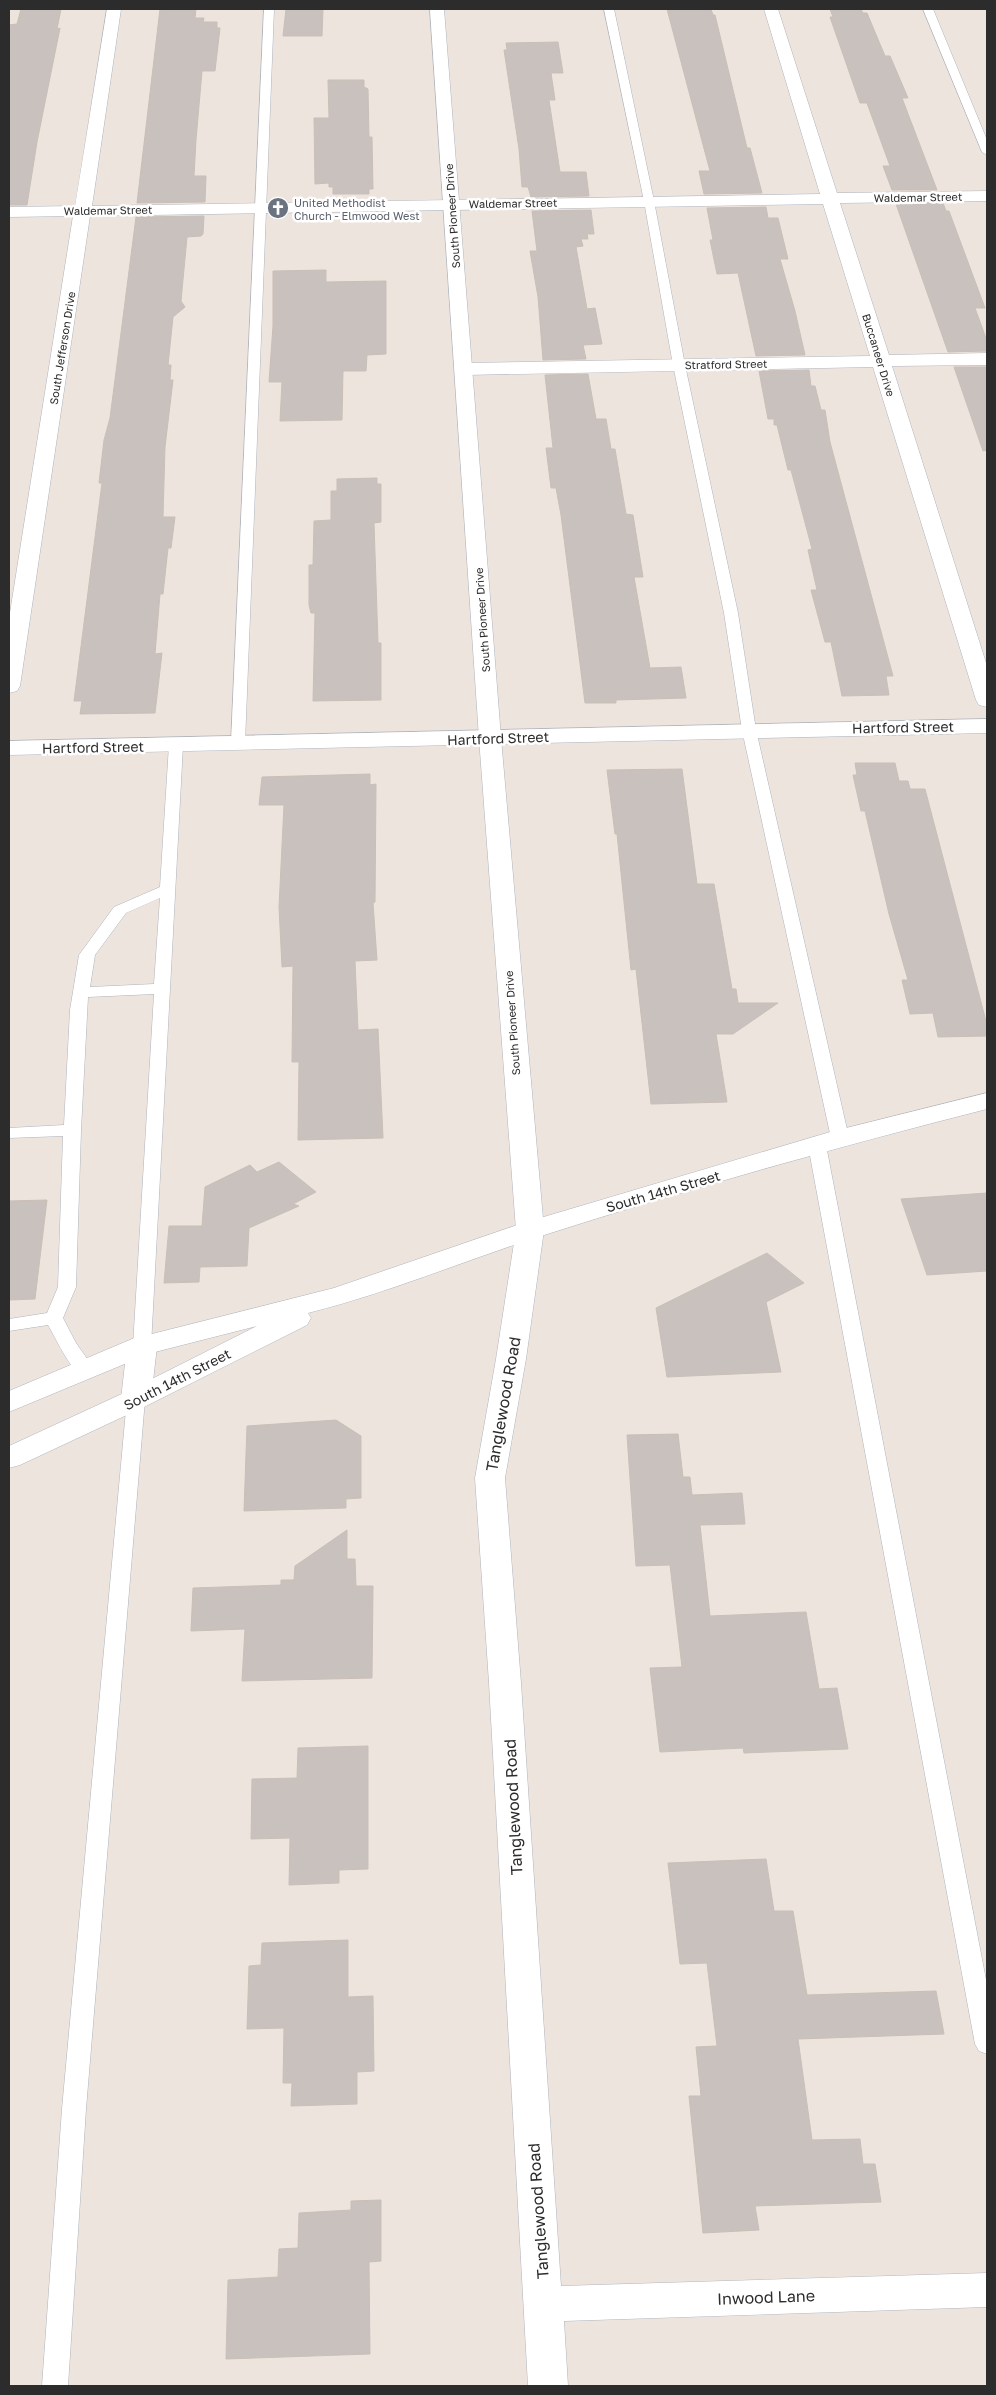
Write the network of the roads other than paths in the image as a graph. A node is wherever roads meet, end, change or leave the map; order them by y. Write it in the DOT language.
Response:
graph roads {
  1 [pos="114,9"];
  2 [pos="269,9"];
  3 [pos="437,9"];
  4 [pos="609,9"];
  5 [pos="772,9"];
  6 [pos="928,9"];
  7 [pos="987,152"];
  8 [pos="987,196"];
  9 [pos="832,198"];
  10 [pos="650,201"];
  11 [pos="451,204"];
  12 [pos="260,208"];
  13 [pos="84,211"];
  14 [pos="9,212"];
  15 [pos="987,359"];
  16 [pos="880,361"];
  17 [pos="679,365"];
  18 [pos="464,368"];
  19 [pos="9,686"];
  20 [pos="987,700"];
  21 [pos="987,726"];
  22 [pos="749,730"];
  23 [pos="490,738"];
  24 [pos="238,743"];
  25 [pos="176,745"];
  26 [pos="9,748"];
  27 [pos="168,889"];
  28 [pos="162,989"];
  29 [pos="81,992"];
  30 [pos="987,1102"];
  31 [pos="72,1130"];
  32 [pos="9,1133"];
  33 [pos="829,1142"];
  34 [pos="530,1230"];
  35 [pos="342,1295"];
  36 [pos="54,1318"];
  37 [pos="9,1325"];
  38 [pos="142,1346"];
  39 [pos="86,1370"];
  40 [pos="136,1400"];
  41 [pos="9,1402"];
  42 [pos="9,1458"];
  43 [pos="987,2044"];
  44 [pos="987,2290"];
  45 [pos="544,2304"];
  46 [pos="56,2386"];
  47 [pos="548,2386"];
  1 -- 13 [label="street, South Jefferson Drive"];
  2 -- 12 [label="lane"];
  3 -- 11 [label="street, South Pioneer Drive"];
  4 -- 10 [label="lane"];
  5 -- 9 [label="street, Buccaneer Drive"];
  6 -- 7 [label="lane"];
  8 -- 9 [label="street, Waldemar Street"];
  9 -- 10 [label="street, Waldemar Street"];
  9 -- 16 [label="street, Buccaneer Drive"];
  10 -- 11 [label="street, Waldemar Street"];
  10 -- 17 [label="lane"];
  11 -- 12 [label="street, Waldemar Street"];
  11 -- 18 [label="street, South Pioneer Drive"];
  12 -- 13 [label="street, Waldemar Street"];
  12 -- 24 [label="lane"];
  13 -- 14 [label="street, Waldemar Street"];
  13 -- 19 [label="street, South Jefferson Drive"];
  15 -- 16 [label="street, Stratford Street"];
  16 -- 17 [label="street, Stratford Street"];
  16 -- 20 [label="street, Buccaneer Drive"];
  17 -- 18 [label="street, Stratford Street"];
  17 -- 22 [label="lane"];
  18 -- 23 [label="street, South Pioneer Drive"];
  21 -- 22 [label="street, Hartford Street"];
  22 -- 23 [label="street, Hartford Street"];
  22 -- 33 [label="lane"];
  23 -- 24 [label="street, Hartford Street"];
  23 -- 34 [label="street, South Pioneer Drive"];
  24 -- 25 [label="street, Hartford Street"];
  25 -- 26 [label="street, Hartford Street"];
  25 -- 27 [label="lane"];
  27 -- 28 [label="lane"];
  27 -- 29 [label="lane"];
  28 -- 29 [label="lane"];
  28 -- 38 [label="lane"];
  29 -- 31 [label="lane"];
  30 -- 33 [label="street, South 14th Street"];
  31 -- 32 [label="lane"];
  31 -- 36 [label="lane"];
  33 -- 34 [label="street, South 14th Street"];
  33 -- 43 [label="lane"];
  34 -- 35 [label="street, South 14th Street"];
  34 -- 45 [label="street, Tanglewood Road"];
  35 -- 38 [label="street, South 14th Street"];
  35 -- 40 [label="street, South 14th Street"];
  36 -- 37 [label="lane"];
  36 -- 39 [label="lane"];
  38 -- 39 [label="street, South 14th Street"];
  38 -- 40 [label="street"];
  39 -- 41 [label="street, South 14th Street"];
  40 -- 42 [label="street, South 14th Street"];
  40 -- 46 [label="lane"];
  44 -- 45 [label="street, Inwood Lane"];
  45 -- 47 [label="street, Tanglewood Road"];
}
